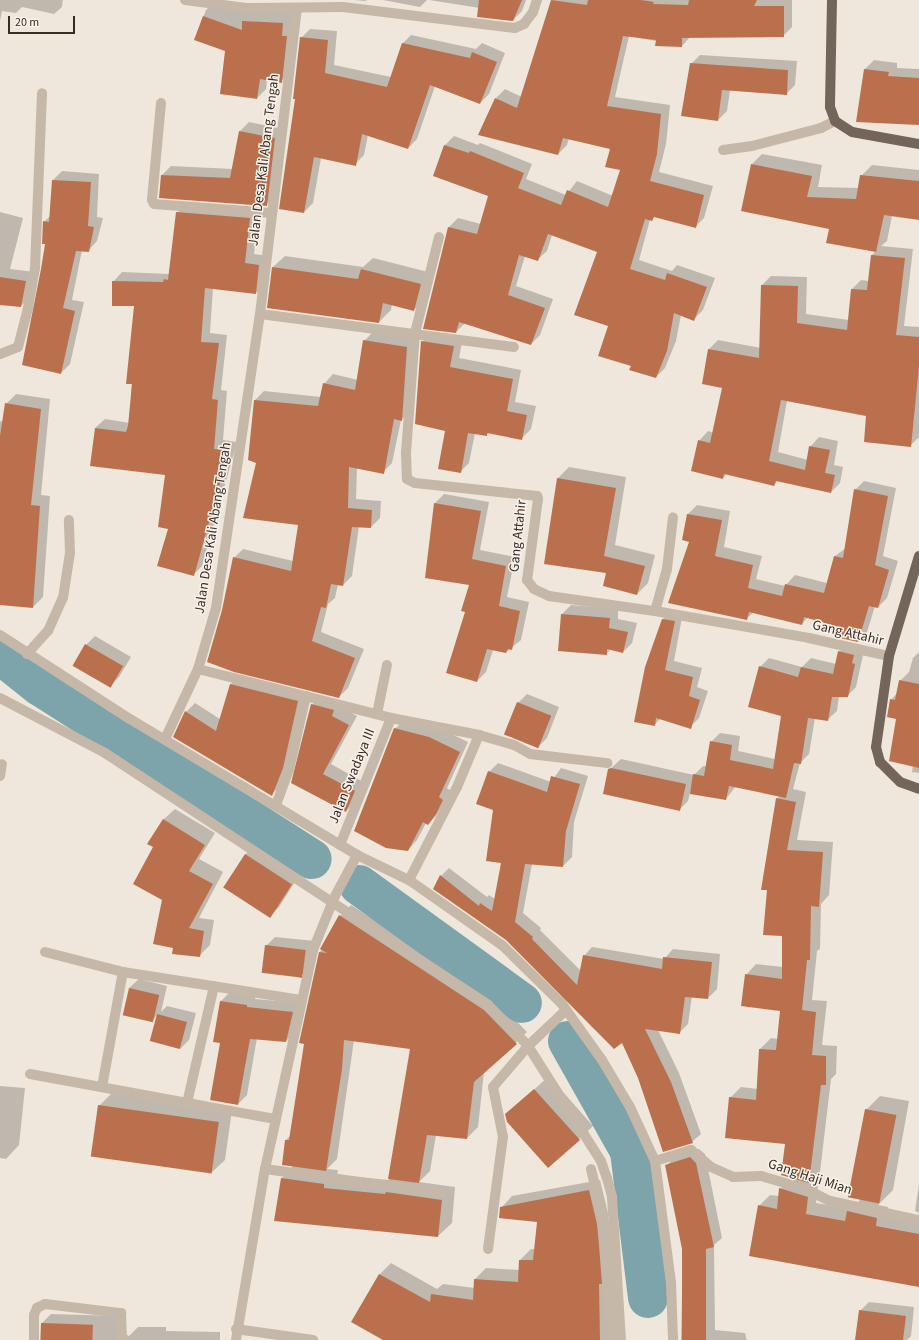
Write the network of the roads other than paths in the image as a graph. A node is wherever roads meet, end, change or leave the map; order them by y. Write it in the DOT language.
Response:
graph roads {
  1 [pos="185,0"];
  2 [pos="537,0"];
  3 [pos="832,0"];
  4 [pos="344,3"];
  5 [pos="297,9"];
  6 [pos="42,93"];
  7 [pos="161,103"];
  8 [pos="835,121"];
  9 [pos="919,144"];
  10 [pos="723,150"];
  11 [pos="271,213"];
  12 [pos="439,237"];
  13 [pos="260,314"];
  14 [pos="416,333"];
  15 [pos="514,347"];
  16 [pos="0,354"];
  17 [pos="673,517"];
  18 [pos="69,520"];
  19 [pos="919,556"];
  20 [pos="655,611"];
  21 [pos="0,635"];
  22 [pos="27,654"];
  23 [pos="889,656"];
  24 [pos="387,665"];
  25 [pos="198,669"];
  26 [pos="306,696"];
  27 [pos="0,698"];
  28 [pos="377,714"];
  29 [pos="391,718"];
  30 [pos="479,735"];
  31 [pos="165,739"];
  32 [pos="607,763"];
  33 [pos="2,764"];
  34 [pos="0,776"];
  35 [pos="919,789"];
  36 [pos="276,805"];
  37 [pos="340,845"];
  38 [pos="357,856"];
  39 [pos="408,880"];
  40 [pos="333,900"];
  41 [pos="44,952"];
  42 [pos="122,972"];
  43 [pos="214,986"];
  44 [pos="301,1000"];
  45 [pos="563,1013"];
  46 [pos="528,1046"];
  47 [pos="30,1074"];
  48 [pos="102,1087"];
  49 [pos="188,1102"];
  50 [pos="276,1119"];
  51 [pos="655,1161"];
  52 [pos="265,1169"];
  53 [pos="591,1169"];
  54 [pos="441,1193"];
  55 [pos="919,1220"];
  56 [pos="488,1249"];
  57 [pos="236,1329"];
  58 [pos="34,1340"];
  59 [pos="122,1340"];
  60 [pos="236,1340"];
  61 [pos="313,1340"];
  62 [pos="612,1340"];
  63 [pos="621,1340"];
  64 [pos="673,1340"];
  1 -- 5 [label="street"];
  2 -- 4 [label="street"];
  3 -- 8 [label="main road"];
  4 -- 5 [label="street"];
  5 -- 11 [label="street, Jalan Desa Kali Abang Tengah"];
  6 -- 16 [label="street"];
  7 -- 11 [label="street"];
  8 -- 9 [label="main road"];
  8 -- 10 [label="street"];
  11 -- 13 [label="street, Jalan Desa Kali Abang Tengah"];
  12 -- 14 [label="street"];
  13 -- 14 [label="street"];
  13 -- 25 [label="street, Jalan Desa Kali Abang Tengah"];
  14 -- 15 [label="street"];
  14 -- 20 [label="street, Gang Attahir"];
  17 -- 20 [label="street"];
  18 -- 22 [label="street"];
  19 -- 23 [label="main road"];
  20 -- 23 [label="street, Gang Attahir"];
  21 -- 22 [label="street"];
  22 -- 31 [label="street"];
  23 -- 35 [label="main road"];
  24 -- 28 [label="street"];
  25 -- 26 [label="street"];
  25 -- 31 [label="street, Jalan Desa Kali Abang Tengah"];
  26 -- 28 [label="street"];
  26 -- 36 [label="street"];
  27 -- 40 [label="street"];
  28 -- 29 [label="street"];
  29 -- 30 [label="street"];
  29 -- 37 [label="street, Jalan Swadaya III"];
  30 -- 32 [label="street"];
  30 -- 39 [label="street"];
  31 -- 36 [label="street"];
  33 -- 34 [label="street"];
  36 -- 37 [label="street"];
  37 -- 38 [label="street"];
  38 -- 39 [label="street"];
  38 -- 40 [label="street"];
  39 -- 45 [label="street"];
  40 -- 44 [label="street"];
  40 -- 46 [label="street"];
  41 -- 42 [label="street"];
  42 -- 43 [label="street"];
  42 -- 48 [label="street"];
  43 -- 44 [label="street"];
  43 -- 49 [label="street"];
  44 -- 50 [label="street"];
  45 -- 46 [label="street"];
  45 -- 51 [label="street"];
  46 -- 56 [label="street"];
  46 -- 63 [label="street"];
  47 -- 48 [label="street"];
  48 -- 49 [label="street"];
  49 -- 50 [label="street"];
  50 -- 52 [label="street"];
  51 -- 55 [label="street, Gang Haji Mian"];
  51 -- 64 [label="street"];
  52 -- 54 [label="street"];
  52 -- 57 [label="street"];
  53 -- 62 [label="street"];
  57 -- 60 [label="street"];
  57 -- 61 [label="street"];
  58 -- 59 [label="street"];
}
